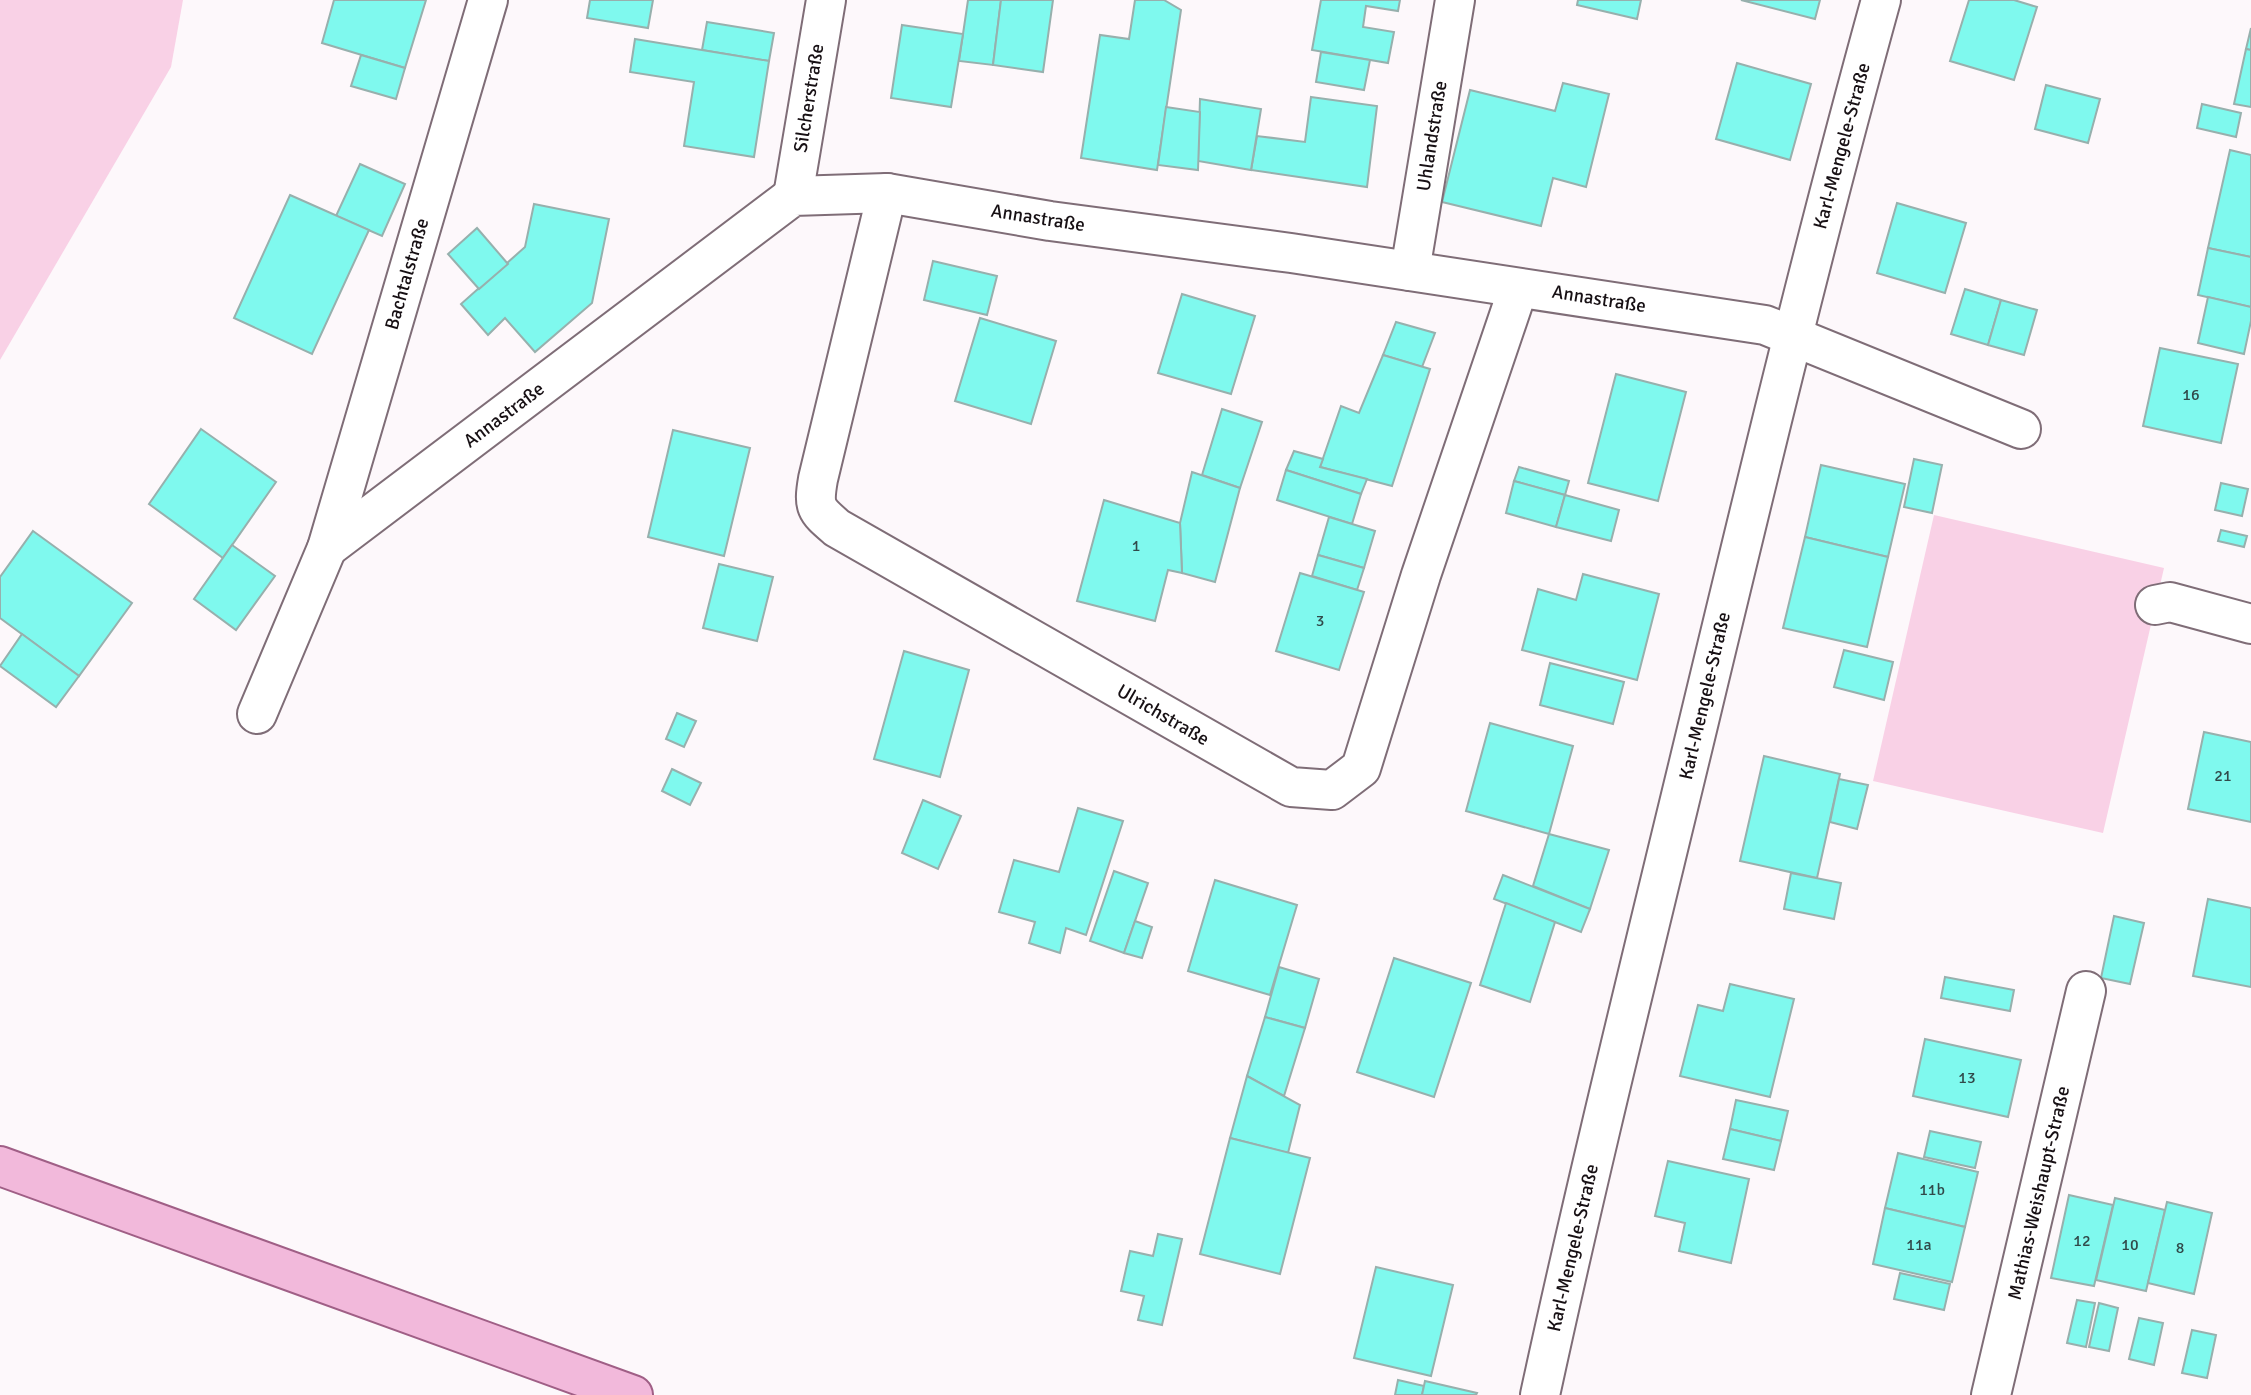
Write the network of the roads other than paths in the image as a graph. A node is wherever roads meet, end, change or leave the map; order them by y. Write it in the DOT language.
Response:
graph roads {
  1 [pos="488,0"];
  2 [pos="826,0"];
  3 [pos="1455,0"];
  4 [pos="1881,0"];
  5 [pos="887,193"];
  6 [pos="793,197"];
  7 [pos="1409,271"];
  8 [pos="1518,289"];
  9 [pos="1792,337"];
  10 [pos="2021,429"];
  11 [pos="327,548"];
  12 [pos="2155,606"];
  13 [pos="2251,624"];
  14 [pos="257,714"];
  15 [pos="2086,991"];
  16 [pos="0,1166"];
  17 [pos="633,1395"];
  18 [pos="1540,1395"];
  19 [pos="1992,1395"];
  1 -- 11 [label="street, Bachtalstraße"];
  2 -- 6 [label="street, Silcherstraße"];
  3 -- 7 [label="street, Uhlandstraße"];
  4 -- 9 [label="street, Karl-Mengele-Straße"];
  5 -- 6 [label="street, Annastraße"];
  5 -- 7 [label="street, Annastraße"];
  5 -- 8 [label="street, Ulrichstraße"];
  6 -- 11 [label="street, Annastraße"];
  7 -- 8 [label="street, Annastraße"];
  8 -- 9 [label="street, Annastraße"];
  9 -- 10 [label="street, Annastraße"];
  9 -- 18 [label="street, Karl-Mengele-Straße"];
  11 -- 14 [label="street"];
  12 -- 13 [label="street"];
  15 -- 19 [label="street, Mathias-Weishaupt-Straße"];
  16 -- 17 [label="main road"];
}
